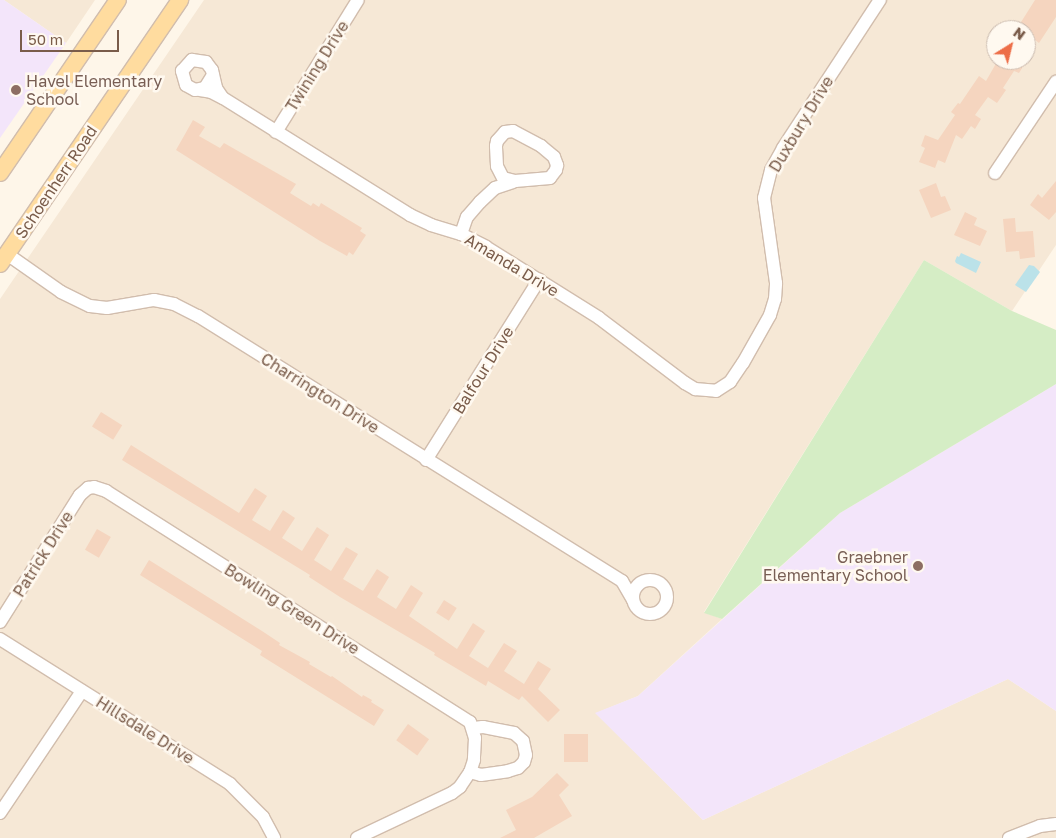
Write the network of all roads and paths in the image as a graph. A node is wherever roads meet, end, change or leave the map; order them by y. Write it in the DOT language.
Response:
graph roads {
  1 [pos="118,0"];
  2 [pos="180,0"];
  3 [pos="358,0"];
  4 [pos="880,0"];
  5 [pos="212,75"];
  6 [pos="1056,82"];
  7 [pos="200,90"];
  8 [pos="223,98"];
  9 [pos="276,132"];
  10 [pos="497,166"];
  11 [pos="0,173"];
  12 [pos="995,173"];
  13 [pos="515,181"];
  14 [pos="495,188"];
  15 [pos="461,234"];
  16 [pos="3,259"];
  17 [pos="539,280"];
  18 [pos="716,391"];
  19 [pos="426,460"];
  20 [pos="88,488"];
  21 [pos="622,581"];
  22 [pos="643,582"];
  23 [pos="633,600"];
  24 [pos="0,622"];
  25 [pos="0,639"];
  26 [pos="82,691"];
  27 [pos="473,728"];
  28 [pos="470,772"];
  29 [pos="0,813"];
  30 [pos="1056,824"];
  31 [pos="274,838"];
  32 [pos="357,838"];
  33 [pos="1009,838"];
  1 -- 11 [label="main road"];
  2 -- 16 [label="main road, Schoenherr Road"];
  3 -- 9 [label="street, Twining Drive"];
  4 -- 18 [label="street, Duxbury Drive"];
  5 -- 7 [label="street"];
  5 -- 7 [label="street"];
  5 -- 8 [label="street"];
  6 -- 12 [label="street"];
  7 -- 8 [label="street, Amanda Drive"];
  8 -- 9 [label="street, Amanda Drive"];
  9 -- 15 [label="street, Amanda Drive"];
  10 -- 13 [label="street"];
  10 -- 13 [label="street"];
  10 -- 14 [label="street"];
  13 -- 14 [label="street"];
  14 -- 15 [label="street"];
  15 -- 17 [label="street, Amanda Drive"];
  16 -- 19 [label="street, Charrington Drive"];
  17 -- 18 [label="street, Amanda Drive"];
  17 -- 19 [label="street, Balfour Drive"];
  19 -- 21 [label="street, Charrington Drive"];
  20 -- 24 [label="street, Patrick Drive"];
  20 -- 27 [label="street, Bowling Green Drive"];
  21 -- 22 [label="street, Charrington Drive"];
  21 -- 23 [label="street, Charrington Drive"];
  22 -- 23 [label="street"];
  22 -- 23 [label="street, Charrington Drive"];
  25 -- 26 [label="street, Hillsdale Drive"];
  26 -- 29 [label="street"];
  26 -- 31 [label="street, Hillsdale Drive"];
  27 -- 28 [label="street"];
  27 -- 28 [label="street"];
  28 -- 32 [label="street"];
  30 -- 33 [label="street"];
}
